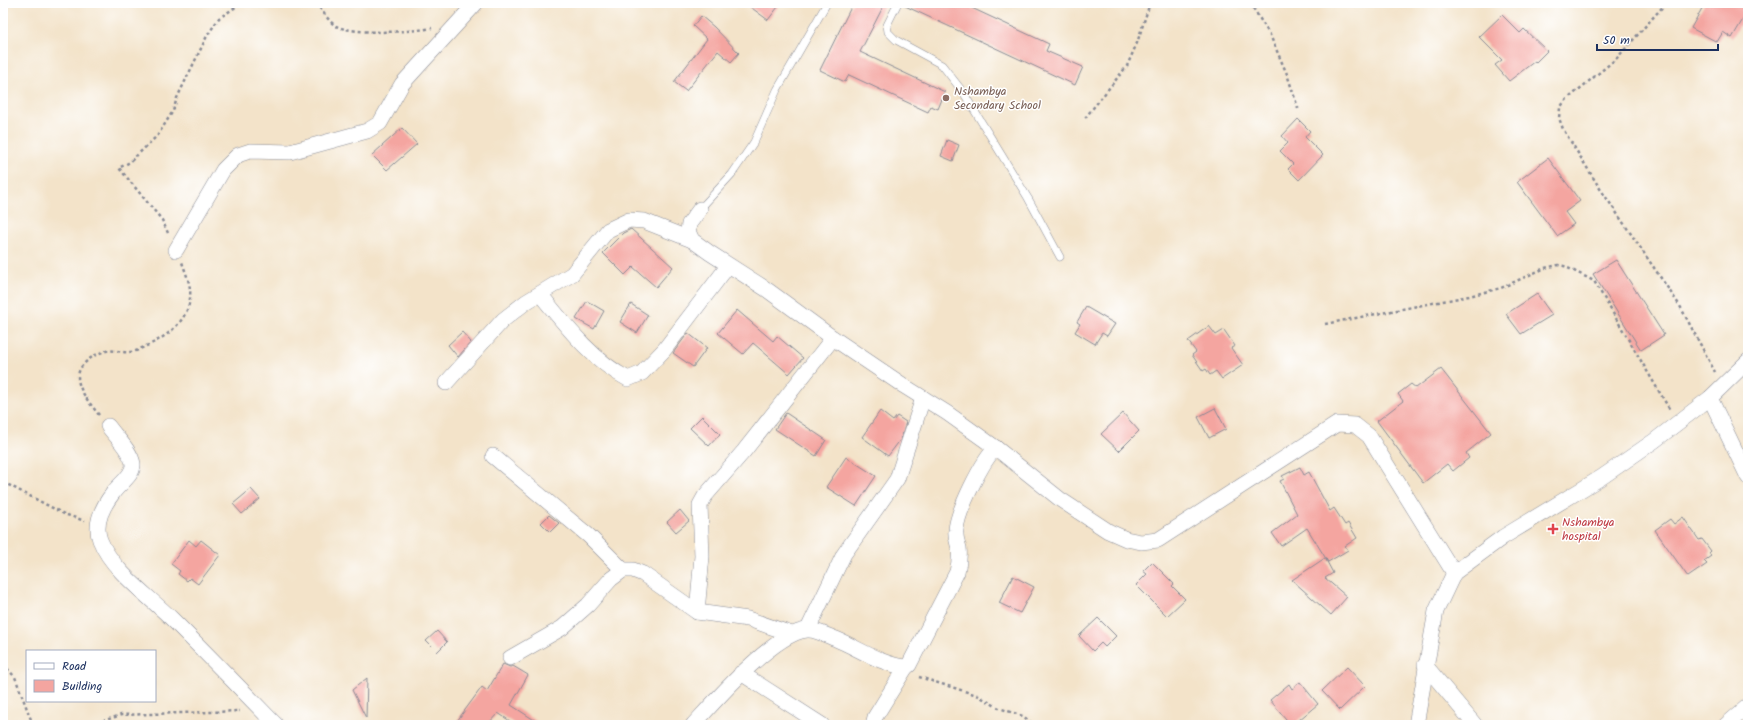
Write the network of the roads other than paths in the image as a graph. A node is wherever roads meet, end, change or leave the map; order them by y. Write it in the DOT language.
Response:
graph roads {
  1 [pos="476,3"];
  2 [pos="827,3"];
  3 [pos="898,3"];
  4 [pos="700,209"];
  5 [pos="692,240"];
  6 [pos="176,250"];
  7 [pos="1060,257"];
  8 [pos="728,266"];
  9 [pos="540,294"];
  10 [pos="833,338"];
  11 [pos="1748,361"];
  12 [pos="446,383"];
  13 [pos="923,398"];
  14 [pos="1710,398"];
  15 [pos="108,426"];
  16 [pos="996,448"];
  17 [pos="492,456"];
  18 [pos="1748,477"];
  19 [pos="623,570"];
  20 [pos="1454,573"];
  21 [pos="697,612"];
  22 [pos="808,629"];
  23 [pos="792,634"];
  24 [pos="510,658"];
  25 [pos="1425,665"];
  26 [pos="905,669"];
  27 [pos="741,673"];
  28 [pos="1748,706"];
  29 [pos="276,725"];
  30 [pos="693,725"];
  31 [pos="822,725"];
  32 [pos="873,725"];
  33 [pos="1416,725"];
  34 [pos="1476,725"];
  35 [pos="1726,725"];
  1 -- 6 [label="street"];
  2 -- 4 [label="lane"];
  3 -- 7 [label="lane"];
  4 -- 5 [label="street"];
  5 -- 8 [label="street"];
  5 -- 9 [label="street"];
  8 -- 9 [label="street"];
  8 -- 10 [label="street"];
  9 -- 12 [label="street"];
  10 -- 13 [label="street"];
  10 -- 21 [label="street"];
  11 -- 14 [label="street"];
  13 -- 16 [label="street"];
  13 -- 22 [label="street"];
  14 -- 18 [label="street"];
  14 -- 20 [label="street"];
  15 -- 29 [label="street"];
  16 -- 20 [label="street"];
  16 -- 26 [label="street"];
  17 -- 19 [label="street"];
  19 -- 21 [label="street"];
  19 -- 24 [label="street"];
  20 -- 25 [label="street"];
  21 -- 23 [label="street"];
  22 -- 23 [label="street"];
  22 -- 26 [label="street"];
  23 -- 27 [label="street"];
  25 -- 33 [label="street"];
  25 -- 34 [label="street"];
  26 -- 32 [label="street"];
  27 -- 30 [label="street"];
  27 -- 31 [label="street"];
  28 -- 35 [label="street"];
}
